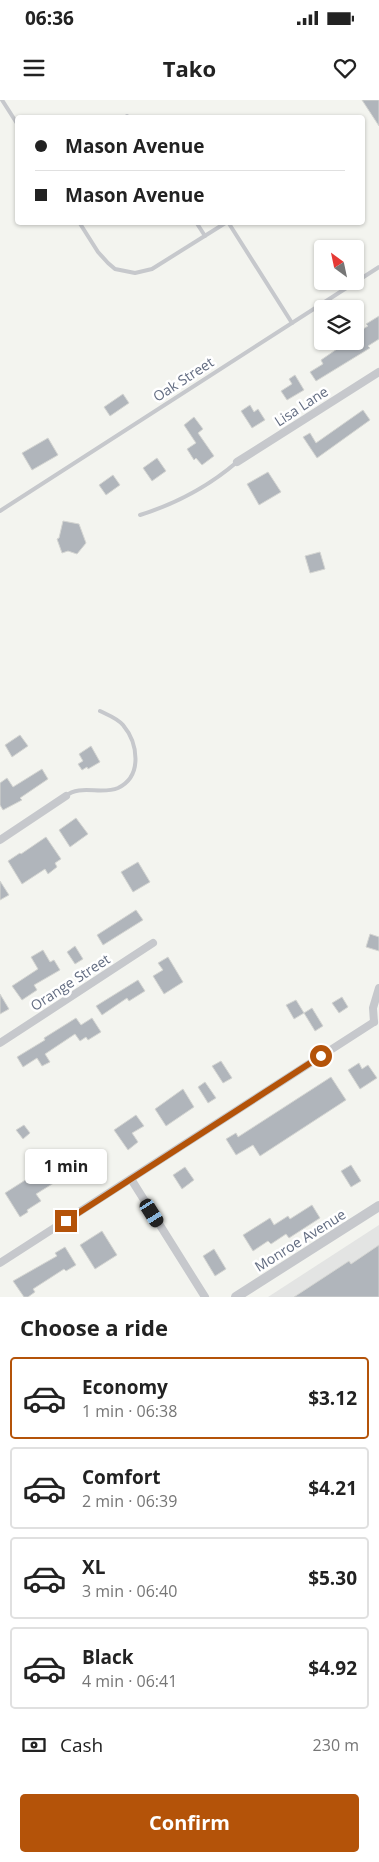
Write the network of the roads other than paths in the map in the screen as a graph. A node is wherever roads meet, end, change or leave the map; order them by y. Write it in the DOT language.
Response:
graph roads {
  1 [pos="2,100"];
  2 [pos="15,120"];
  3 [pos="81,225"];
  4 [pos="198,225"];
  5 [pos="222,225"];
  6 [pos="229,225"];
  7 [pos="205,236"];
  8 [pos="379,267"];
  9 [pos="292,323"];
  10 [pos="379,372"];
  11 [pos="237,462"];
  12 [pos="0,511"];
  13 [pos="140,515"];
  14 [pos="100,711"];
  15 [pos="66,796"];
  16 [pos="0,840"];
  17 [pos="153,943"];
  18 [pos="379,988"];
  19 [pos="374,1022"];
  20 [pos="379,1030"];
  21 [pos="0,1043"];
  22 [pos="131,1179"];
  23 [pos="379,1206"];
  24 [pos="0,1263"];
  25 [pos="205,1297"];
  26 [pos="236,1297"];
  1 -- 2 [label="lane"];
  3 -- 7 [label="lane"];
  4 -- 7 [label="lane"];
  5 -- 7 [label="lane"];
  6 -- 9 [label="lane"];
  8 -- 9 [label="lane, Oak Street"];
  9 -- 12 [label="lane, Oak Street"];
  10 -- 11 [label="street, Lisa Lane"];
  11 -- 13 [label="lane"];
  14 -- 15 [label="lane"];
  15 -- 16 [label="street"];
  17 -- 21 [label="street, Orange Street"];
  18 -- 19 [label="street"];
  19 -- 20 [label="street"];
  19 -- 22 [label="street"];
  22 -- 24 [label="street"];
  22 -- 25 [label="street"];
  23 -- 26 [label="street, Monroe Avenue"];
}
